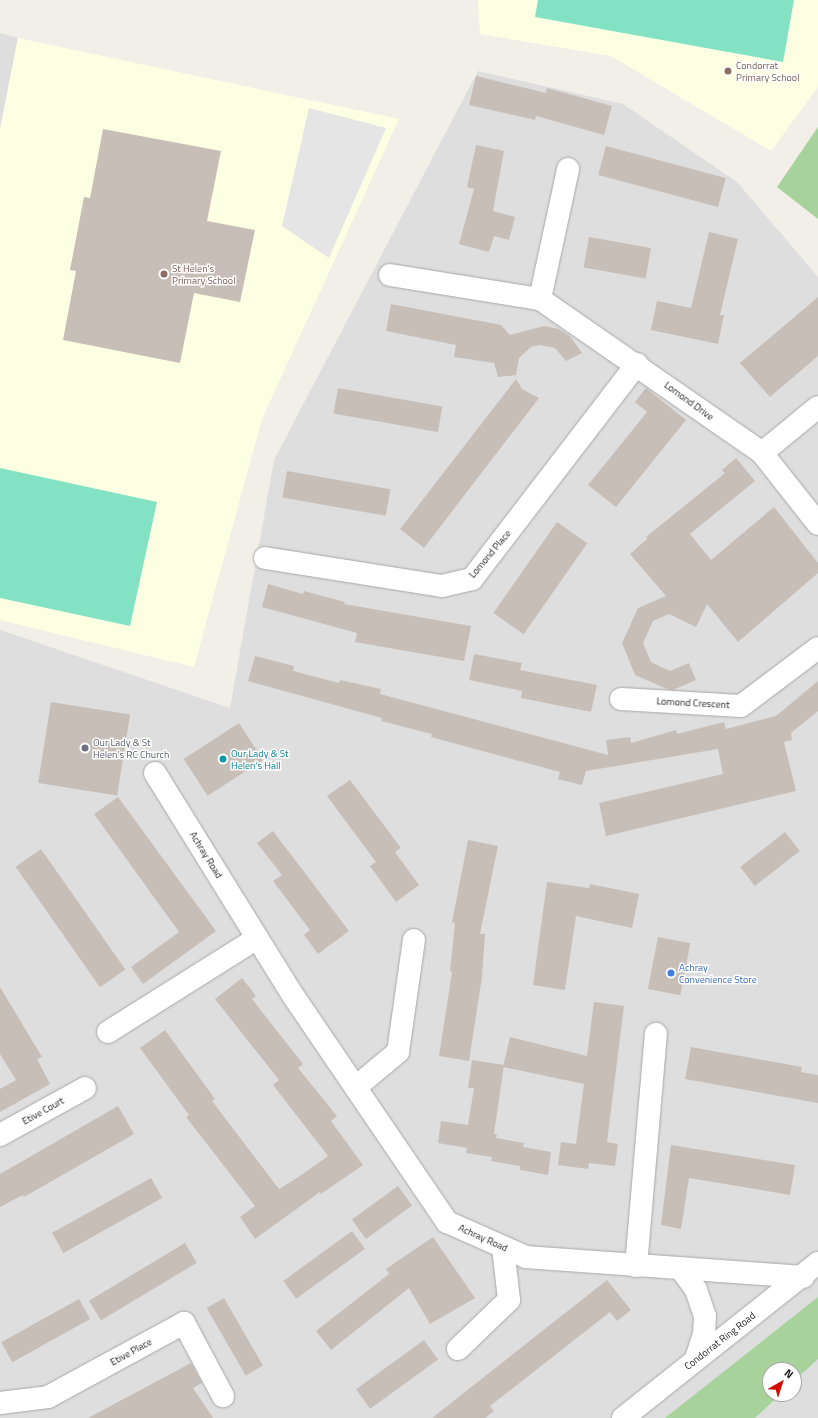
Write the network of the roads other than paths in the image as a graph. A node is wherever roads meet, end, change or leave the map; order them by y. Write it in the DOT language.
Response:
graph roads {
  1 [pos="568,169"];
  2 [pos="390,275"];
  3 [pos="540,299"];
  4 [pos="637,364"];
  5 [pos="818,407"];
  6 [pos="762,453"];
  7 [pos="818,524"];
  8 [pos="265,558"];
  9 [pos="818,648"];
  10 [pos="621,700"];
  11 [pos="155,773"];
  12 [pos="257,938"];
  13 [pos="414,940"];
  14 [pos="108,1032"];
  15 [pos="656,1034"];
  16 [pos="356,1087"];
  17 [pos="85,1088"];
  18 [pos="0,1135"];
  19 [pos="503,1247"];
  20 [pos="636,1266"];
  21 [pos="681,1269"];
  22 [pos="811,1270"];
  23 [pos="458,1349"];
  24 [pos="696,1359"];
  25 [pos="223,1396"];
  26 [pos="0,1403"];
  27 [pos="623,1418"];
  1 -- 3 [label="street"];
  2 -- 3 [label="street, Lomond Drive"];
  3 -- 4 [label="street, Lomond Drive"];
  4 -- 6 [label="street, Lomond Drive"];
  4 -- 8 [label="street, Lomond Place"];
  5 -- 6 [label="street"];
  6 -- 7 [label="street, Lomond Drive"];
  9 -- 10 [label="street, Lomond Crescent"];
  11 -- 12 [label="street, Achray Road"];
  12 -- 14 [label="street"];
  12 -- 16 [label="street, Achray Road"];
  13 -- 16 [label="street"];
  15 -- 20 [label="street"];
  16 -- 19 [label="street, Achray Road"];
  17 -- 18 [label="street, Etive Court"];
  19 -- 20 [label="street, Achray Road"];
  19 -- 23 [label="street"];
  20 -- 21 [label="street, Achray Road"];
  21 -- 22 [label="street, Achray Road"];
  21 -- 24 [label="street"];
  22 -- 24 [label="street, Condorrat Ring Road"];
  24 -- 27 [label="street, Condorrat Ring Road"];
  25 -- 26 [label="street, Etive Place"];
}
